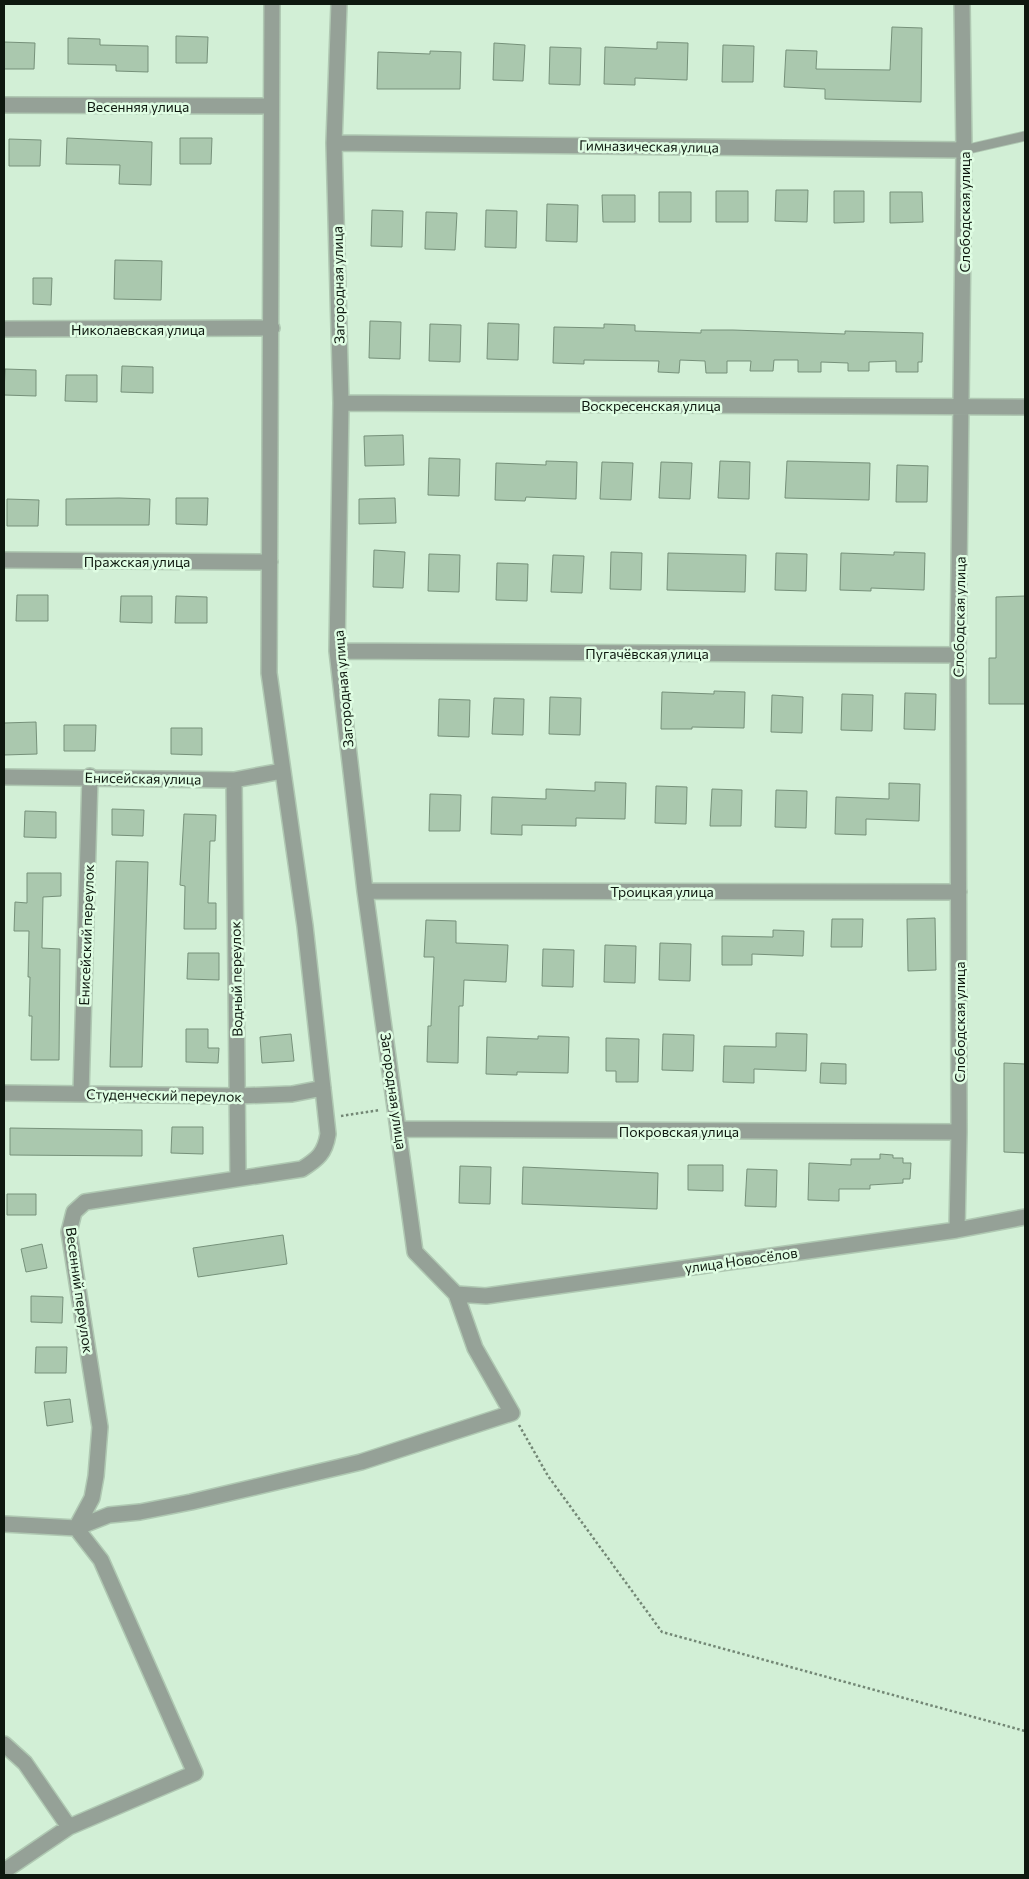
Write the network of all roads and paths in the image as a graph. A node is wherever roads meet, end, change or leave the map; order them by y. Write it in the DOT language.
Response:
graph roads {
  1 [pos="272,4"];
  2 [pos="339,4"];
  3 [pos="962,4"];
  4 [pos="4,105"];
  5 [pos="271,106"];
  6 [pos="1025,136"];
  7 [pos="334,142"];
  8 [pos="964,150"];
  9 [pos="272,328"];
  10 [pos="4,329"];
  11 [pos="341,403"];
  12 [pos="962,407"];
  13 [pos="1025,407"];
  14 [pos="4,560"];
  15 [pos="270,562"];
  16 [pos="337,651"];
  17 [pos="958,655"];
  18 [pos="282,771"];
  19 [pos="90,776"];
  20 [pos="4,777"];
  21 [pos="234,780"];
  22 [pos="365,891"];
  23 [pos="959,892"];
  24 [pos="323,1088"];
  25 [pos="4,1094"];
  26 [pos="81,1094"];
  27 [pos="237,1096"];
  28 [pos="396,1107"];
  29 [pos="326,1119"];
  30 [pos="400,1129"];
  31 [pos="959,1132"];
  32 [pos="238,1178"];
  33 [pos="1025,1217"];
  34 [pos="957,1230"];
  35 [pos="456,1294"];
  36 [pos="512,1413"];
  37 [pos="4,1524"];
  38 [pos="76,1528"];
  39 [pos="1025,1731"];
  40 [pos="4,1744"];
  41 [pos="69,1827"];
  42 [pos="4,1871"];
  1 -- 5 [label="street"];
  2 -- 7 [label="street, Загородная улица"];
  3 -- 8 [label="street, Слободская улица"];
  4 -- 5 [label="street, Весенняя улица"];
  5 -- 9 [label="street"];
  6 -- 8 [label="lane"];
  7 -- 8 [label="street, Гимназическая улица"];
  7 -- 11 [label="street, Загородная улица"];
  8 -- 12 [label="street, Слободская улица"];
  9 -- 10 [label="street, Николаевская улица"];
  9 -- 15 [label="street"];
  11 -- 12 [label="street, Воскресенская улица"];
  11 -- 16 [label="street, Загородная улица"];
  12 -- 13 [label="street, Воскресенская улица"];
  12 -- 17 [label="street, Слободская улица"];
  14 -- 15 [label="street, Пражская улица"];
  15 -- 18 [label="street"];
  16 -- 17 [label="street, Пугачёвская улица"];
  16 -- 22 [label="street, Загородная улица"];
  17 -- 23 [label="street, Слободская улица"];
  18 -- 21 [label="street, Енисейская улица"];
  18 -- 24 [label="street"];
  19 -- 20 [label="street, Енисейская улица"];
  19 -- 21 [label="street, Енисейская улица"];
  19 -- 26 [label="street, Енисейский переулок"];
  21 -- 27 [label="street, Водный переулок"];
  22 -- 23 [label="street, Троицкая улица"];
  22 -- 28 [label="street, Загородная улица"];
  23 -- 31 [label="street, Слободская улица"];
  24 -- 27 [label="street, Студенческий переулок"];
  24 -- 29 [label="street"];
  25 -- 26 [label="street, Студенческий переулок"];
  26 -- 27 [label="street, Студенческий переулок"];
  27 -- 32 [label="street, Водный переулок"];
  28 -- 29 [label="path"];
  28 -- 30 [label="street, Загородная улица"];
  29 -- 32 [label="street, Весенний переулок"];
  30 -- 31 [label="street, Покровская улица"];
  30 -- 35 [label="street, Загородная улица"];
  31 -- 34 [label="street, Слободская улица"];
  32 -- 38 [label="street, Весенний переулок"];
  33 -- 34 [label="street, улица Новосёлов"];
  34 -- 35 [label="street, улица Новосёлов"];
  35 -- 36 [label="street"];
  36 -- 38 [label="street"];
  36 -- 39 [label="path"];
  37 -- 38 [label="street"];
  38 -- 41 [label="street"];
  40 -- 41 [label="street"];
  41 -- 42 [label="street"];
}
